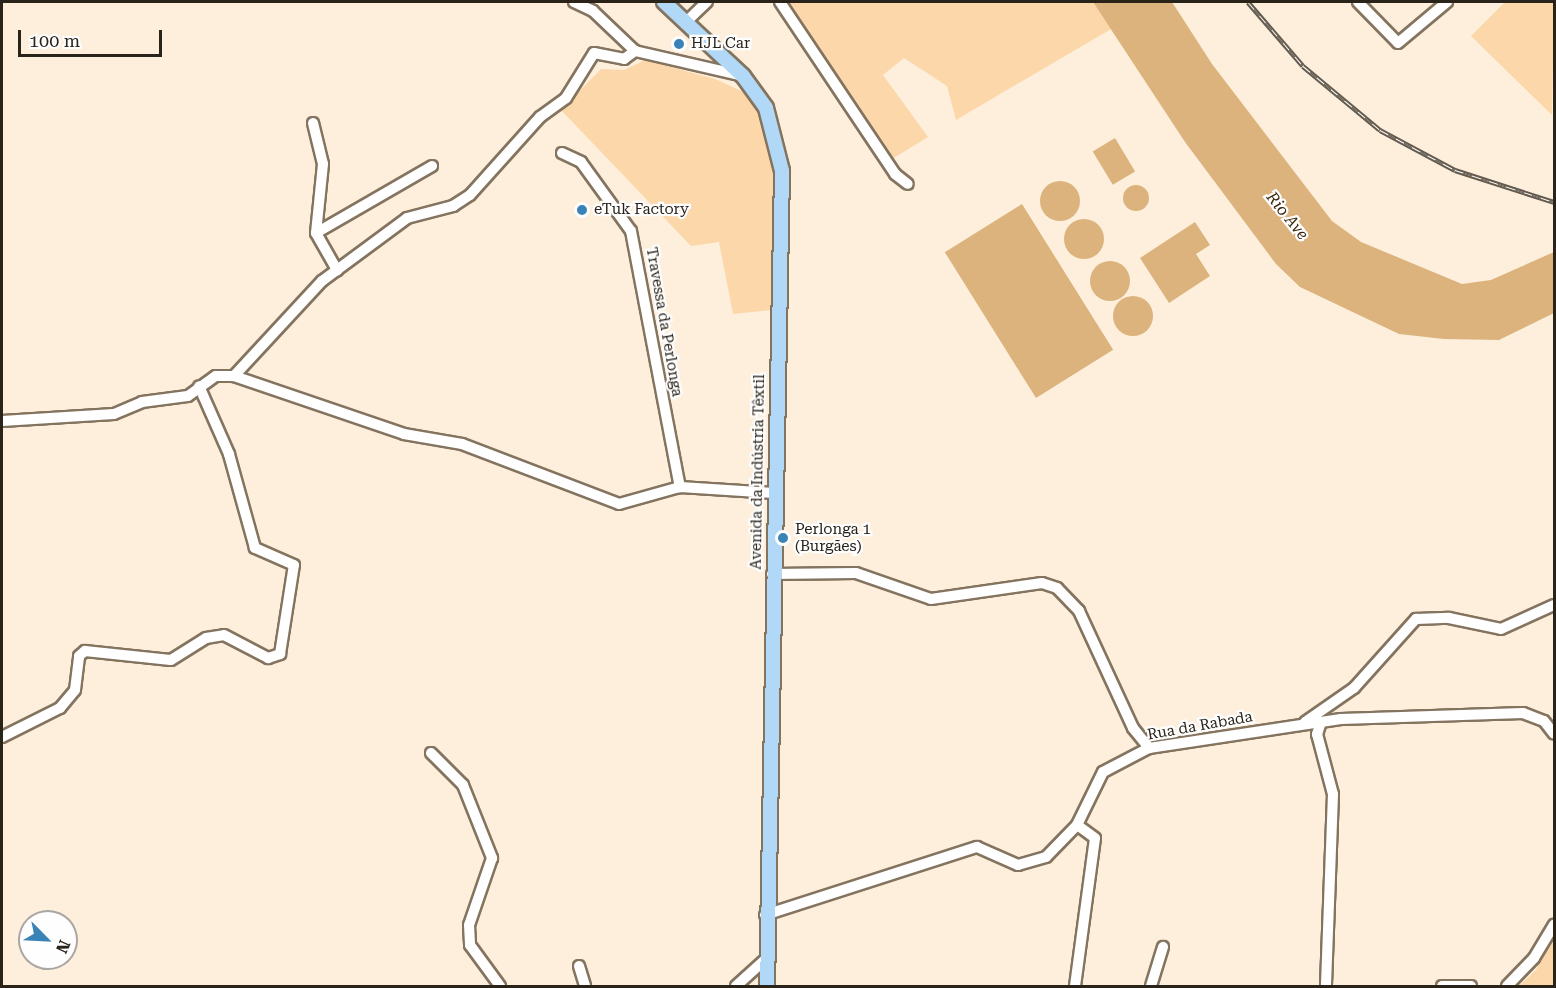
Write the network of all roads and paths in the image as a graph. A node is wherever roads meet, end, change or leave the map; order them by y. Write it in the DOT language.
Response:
graph roads {
  1 [pos="573,2"];
  2 [pos="664,2"];
  3 [pos="707,2"];
  4 [pos="780,2"];
  5 [pos="1358,2"];
  6 [pos="1447,2"];
  7 [pos="686,22"];
  8 [pos="634,51"];
  9 [pos="743,76"];
  10 [pos="313,123"];
  11 [pos="561,153"];
  12 [pos="432,166"];
  13 [pos="908,183"];
  14 [pos="316,233"];
  15 [pos="337,270"];
  16 [pos="234,376"];
  17 [pos="199,386"];
  18 [pos="2,421"];
  19 [pos="680,487"];
  20 [pos="774,493"];
  21 [pos="772,574"];
  22 [pos="1554,605"];
  23 [pos="1305,722"];
  24 [pos="1320,722"];
  25 [pos="1554,734"];
  26 [pos="2,737"];
  27 [pos="1149,748"];
  28 [pos="430,753"];
  29 [pos="1077,825"];
  30 [pos="765,915"];
  31 [pos="1554,926"];
  32 [pos="1163,946"];
  33 [pos="764,962"];
  34 [pos="579,966"];
  35 [pos="500,987"];
  36 [pos="585,987"];
  37 [pos="736,987"];
  38 [pos="767,987"];
  39 [pos="1075,987"];
  40 [pos="1151,987"];
  41 [pos="1326,987"];
  42 [pos="1442,987"];
  43 [pos="1471,987"];
  44 [pos="1507,987"];
  1 -- 8 [label="street"];
  2 -- 7 [label="main road, Avenida da Indústria Têxtil"];
  3 -- 7 [label="street"];
  4 -- 13 [label="street"];
  5 -- 6 [label="street"];
  7 -- 9 [label="main road, Avenida da Indústria Têxtil"];
  8 -- 9 [label="street"];
  8 -- 15 [label="street"];
  9 -- 20 [label="main road, Avenida da Indústria Têxtil"];
  10 -- 14 [label="street"];
  11 -- 19 [label="street, Travessa da Perlonga"];
  12 -- 14 [label="street"];
  14 -- 15 [label="street"];
  15 -- 16 [label="street"];
  16 -- 17 [label="street"];
  16 -- 19 [label="street"];
  17 -- 18 [label="street"];
  17 -- 26 [label="street"];
  19 -- 20 [label="street"];
  20 -- 21 [label="main road, Avenida da Indústria Têxtil"];
  21 -- 27 [label="street"];
  21 -- 30 [label="main road, Avenida da Indústria Têxtil"];
  22 -- 23 [label="street"];
  23 -- 24 [label="street, Rua da Rabada"];
  23 -- 27 [label="street, Rua da Rabada"];
  24 -- 25 [label="street, Rua da Rabada"];
  24 -- 41 [label="street"];
  27 -- 29 [label="street, Rua da Rabada"];
  28 -- 35 [label="street"];
  29 -- 30 [label="street, Rua da Rabada"];
  29 -- 39 [label="street"];
  30 -- 33 [label="main road, Avenida da Indústria Têxtil"];
  31 -- 44 [label="street"];
  32 -- 40 [label="street"];
  33 -- 37 [label="street"];
  33 -- 38 [label="main road, Avenida da Indústria Têxtil"];
  34 -- 36 [label="street"];
  42 -- 43 [label="street"];
}
